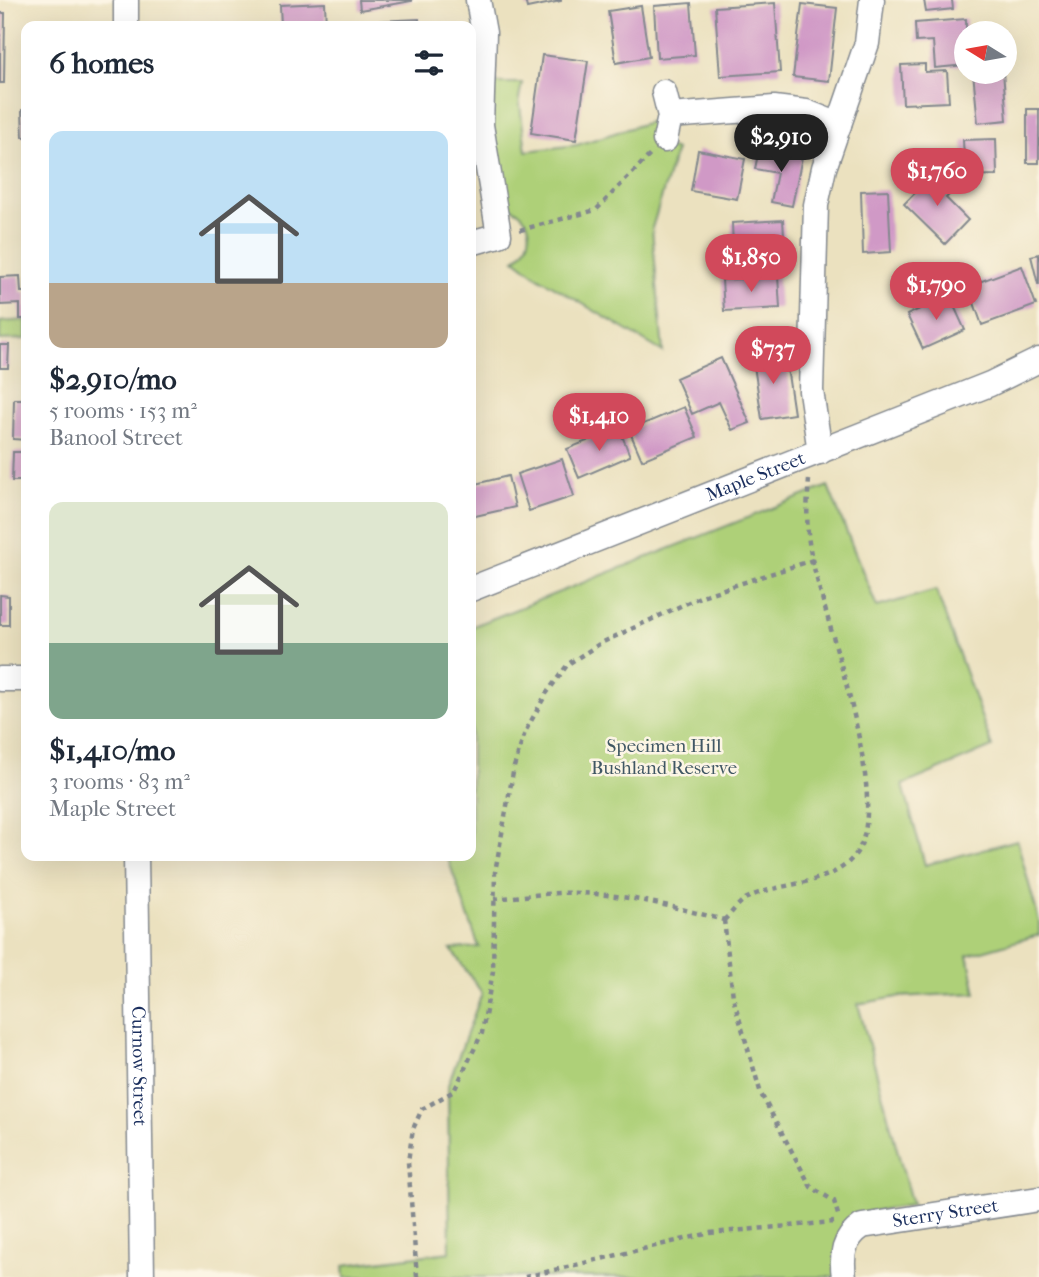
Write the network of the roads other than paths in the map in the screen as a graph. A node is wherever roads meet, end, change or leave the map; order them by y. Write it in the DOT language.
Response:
graph roads {
  1 [pos="126,0"];
  2 [pos="478,0"];
  3 [pos="872,0"];
  4 [pos="126,21"];
  5 [pos="839,125"];
  6 [pos="665,140"];
  7 [pos="476,242"];
  8 [pos="1039,360"];
  9 [pos="816,454"];
  10 [pos="476,587"];
  11 [pos="21,678"];
  12 [pos="0,679"];
  13 [pos="136,861"];
  14 [pos="1039,1199"];
  15 [pos="142,1277"];
  16 [pos="844,1277"];
  1 -- 4 [label="street"];
  2 -- 7 [label="street"];
  3 -- 5 [label="street"];
  5 -- 6 [label="street"];
  5 -- 9 [label="street"];
  8 -- 9 [label="street, Maple Street"];
  9 -- 10 [label="street, Maple Street"];
  11 -- 12 [label="street"];
  13 -- 15 [label="street, Curnow Street"];
  14 -- 16 [label="street, Sterry Street"];
}
